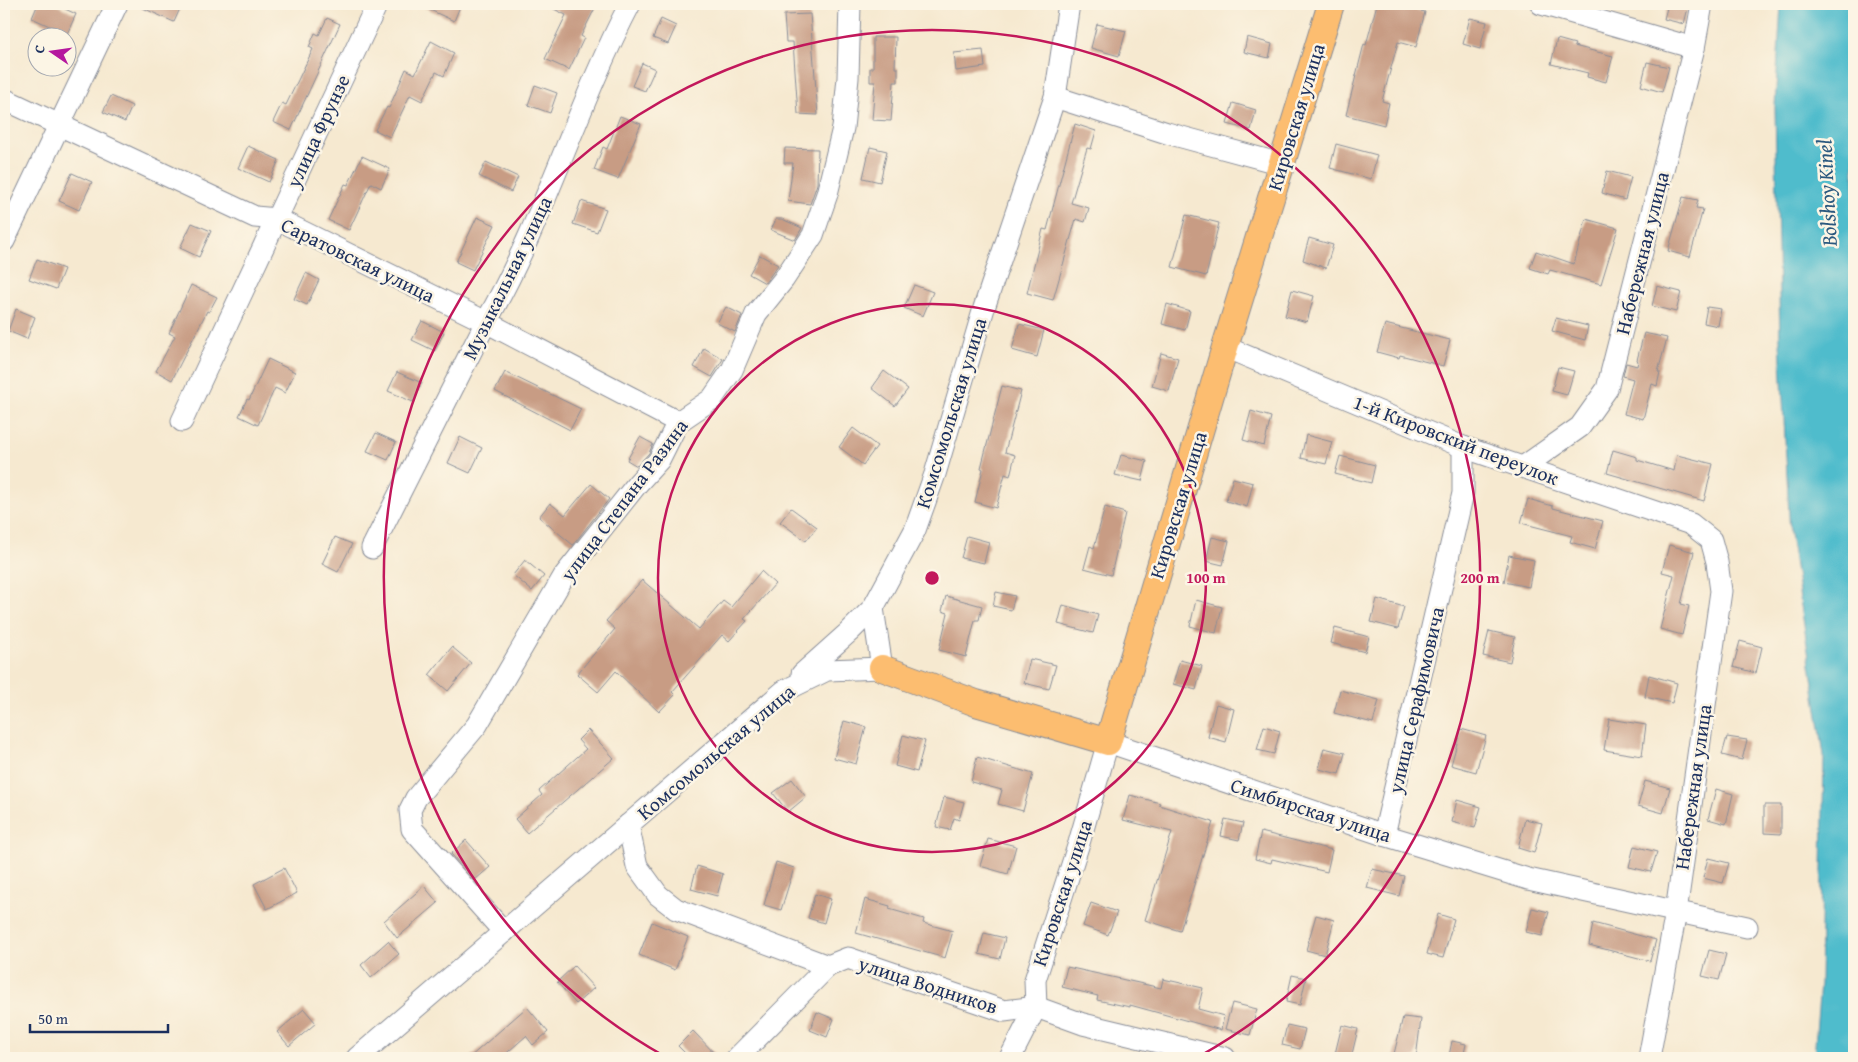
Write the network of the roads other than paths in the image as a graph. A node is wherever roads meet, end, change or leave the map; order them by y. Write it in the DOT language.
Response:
graph roads {
  1 [pos="117,4"];
  2 [pos="377,4"];
  3 [pos="630,4"];
  4 [pos="850,4"];
  5 [pos="1069,4"];
  6 [pos="1331,4"];
  7 [pos="1541,4"];
  8 [pos="1702,4"];
  9 [pos="1694,48"];
  10 [pos="1055,97"];
  11 [pos="4,99"];
  12 [pos="60,126"];
  13 [pos="1281,164"];
  14 [pos="277,219"];
  15 [pos="4,241"];
  16 [pos="486,322"];
  17 [pos="1225,347"];
  18 [pos="182,421"];
  19 [pos="678,422"];
  20 [pos="1463,447"];
  21 [pos="1523,467"];
  22 [pos="1691,524"];
  23 [pos="372,548"];
  24 [pos="873,608"];
  25 [pos="882,668"];
  26 [pos="784,691"];
  27 [pos="1108,742"];
  28 [pos="628,825"];
  29 [pos="1384,835"];
  30 [pos="1676,912"];
  31 [pos="1747,927"];
  32 [pos="504,932"];
  33 [pos="828,966"];
  34 [pos="1036,1007"];
  35 [pos="357,1058"];
  36 [pos="737,1058"];
  37 [pos="1010,1058"];
  38 [pos="1225,1058"];
  39 [pos="1649,1058"];
  1 -- 12 [label="street"];
  2 -- 14 [label="street, улица Фрунзе"];
  3 -- 16 [label="street, Музыкальная улица"];
  4 -- 19 [label="street, улица Степана Разина"];
  5 -- 10 [label="street, Комсомольская улица"];
  6 -- 13 [label="main road, Кировская улица"];
  7 -- 9 [label="street"];
  8 -- 9 [label="street, Набережная улица"];
  9 -- 21 [label="street, Набережная улица"];
  10 -- 13 [label="street"];
  10 -- 24 [label="street, Комсомольская улица"];
  11 -- 12 [label="street, Саратовская улица"];
  12 -- 14 [label="street, Саратовская улица"];
  12 -- 15 [label="street"];
  13 -- 17 [label="main road, Кировская улица"];
  14 -- 16 [label="street, Саратовская улица"];
  14 -- 18 [label="street, улица Фрунзе"];
  16 -- 19 [label="street, Саратовская улица"];
  16 -- 23 [label="street, Музыкальная улица"];
  17 -- 20 [label="street, 1-й Кировский переулок"];
  17 -- 27 [label="main road, Кировская улица"];
  19 -- 32 [label="street, улица Степана Разина"];
  20 -- 21 [label="street, 1-й Кировский переулок"];
  20 -- 29 [label="street, улица Серафимовича"];
  21 -- 22 [label="street, 1-й Кировский переулок"];
  22 -- 30 [label="street, Набережная улица"];
  24 -- 25 [label="street"];
  24 -- 26 [label="street, Комсомольская улица"];
  25 -- 26 [label="street, Комсомольская улица"];
  25 -- 27 [label="main road, Симбирская улица"];
  26 -- 28 [label="street, Комсомольская улица"];
  27 -- 29 [label="street, Симбирская улица"];
  27 -- 34 [label="street, Кировская улица"];
  28 -- 32 [label="street, Комсомольская улица"];
  28 -- 33 [label="street, улица Водников"];
  29 -- 30 [label="street, Симбирская улица"];
  30 -- 31 [label="street, Симбирская улица"];
  30 -- 39 [label="street, Набережная улица"];
  32 -- 35 [label="street, Комсомольская улица"];
  33 -- 34 [label="street, улица Водников"];
  33 -- 36 [label="street"];
  34 -- 37 [label="street"];
  34 -- 38 [label="street, улица Водников"];
}
